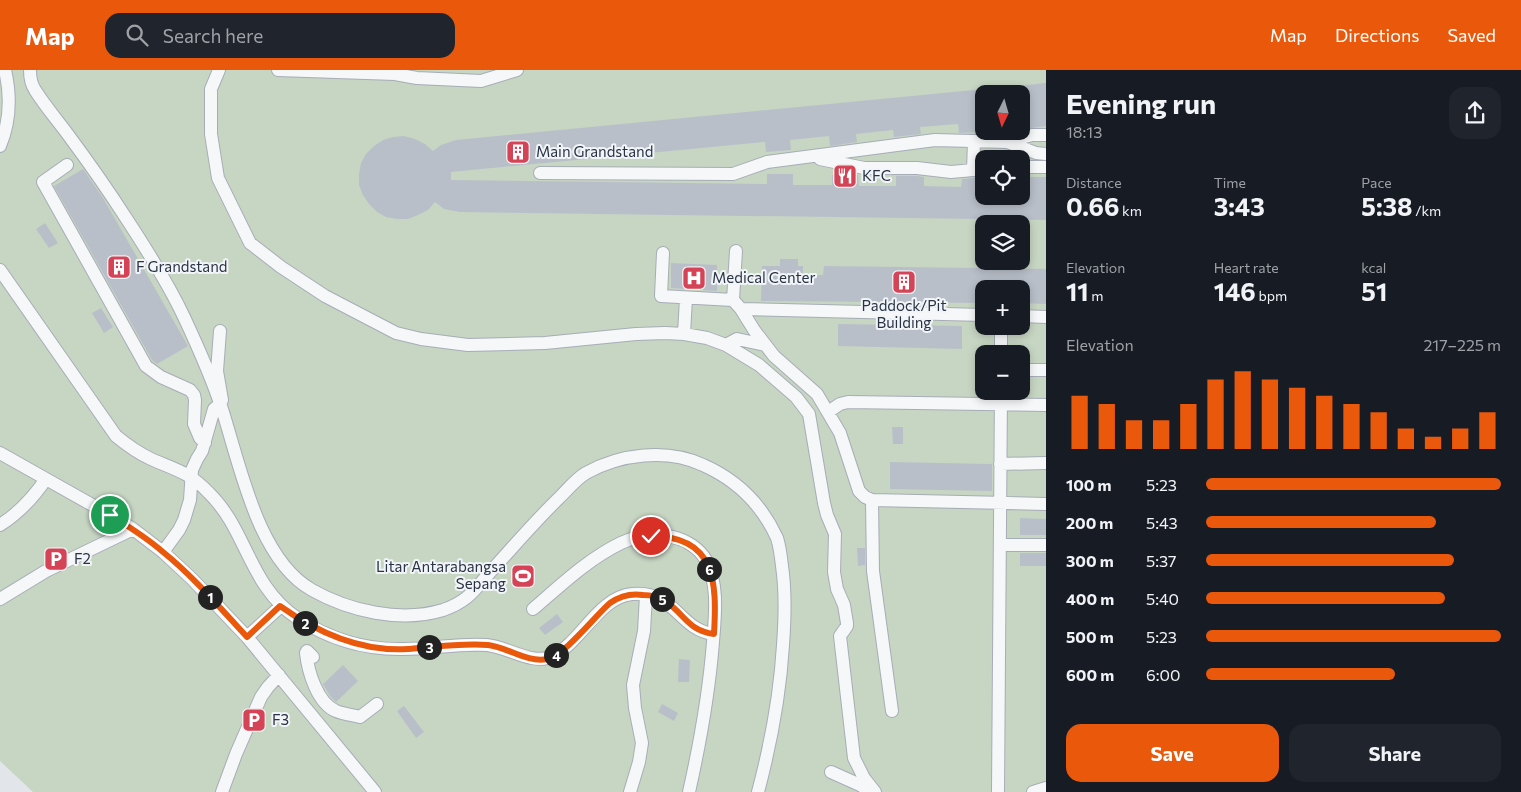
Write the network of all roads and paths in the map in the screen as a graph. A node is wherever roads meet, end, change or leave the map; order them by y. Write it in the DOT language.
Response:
graph roads {
  1 [pos="6,70"];
  2 [pos="30,70"];
  3 [pos="219,70"];
  4 [pos="278,70"];
  5 [pos="517,70"];
  6 [pos="1046,135"];
  7 [pos="974,141"];
  8 [pos="1007,142"];
  9 [pos="0,146"];
  10 [pos="975,150"];
  11 [pos="1046,154"];
  12 [pos="810,157"];
  13 [pos="67,165"];
  14 [pos="1046,166"];
  15 [pos="1030,167"];
  16 [pos="975,170"];
  17 [pos="540,173"];
  18 [pos="736,251"];
  19 [pos="663,253"];
  20 [pos="0,270"];
  21 [pos="686,298"];
  22 [pos="737,304"];
  23 [pos="975,316"];
  24 [pos="1030,316"];
  25 [pos="1046,317"];
  26 [pos="220,331"];
  27 [pos="684,334"];
  28 [pos="726,345"];
  29 [pos="765,345"];
  30 [pos="1030,370"];
  31 [pos="1046,370"];
  32 [pos="1001,400"];
  33 [pos="220,404"];
  34 [pos="1001,405"];
  35 [pos="1046,405"];
  36 [pos="828,412"];
  37 [pos="205,443"];
  38 [pos="0,453"];
  39 [pos="1046,463"];
  40 [pos="1000,464"];
  41 [pos="191,477"];
  42 [pos="46,479"];
  43 [pos="872,500"];
  44 [pos="1000,503"];
  45 [pos="1046,504"];
  46 [pos="0,525"];
  47 [pos="133,529"];
  48 [pos="1000,545"];
  49 [pos="1046,545"];
  50 [pos="163,552"];
  51 [pos="646,595"];
  52 [pos="0,599"];
  53 [pos="280,606"];
  54 [pos="533,609"];
  55 [pos="714,634"];
  56 [pos="247,637"];
  57 [pos="313,657"];
  58 [pos="279,675"];
  59 [pos="328,704"];
  60 [pos="376,704"];
  61 [pos="891,705"];
  62 [pos="313,716"];
  63 [pos="831,772"];
  64 [pos="1046,788"];
  65 [pos="998,791"];
  66 [pos="222,792"];
  67 [pos="375,792"];
  68 [pos="630,792"];
  69 [pos="689,792"];
  70 [pos="758,792"];
  71 [pos="871,792"];
  72 [pos="875,792"];
  73 [pos="1033,792"];
  1 -- 9 [label="street"];
  2 -- 33 [label="street"];
  3 -- 27 [label="street"];
  4 -- 5 [label="street"];
  6 -- 8 [label="street"];
  7 -- 8 [label="street"];
  7 -- 10 [label="street"];
  7 -- 12 [label="street"];
  8 -- 11 [label="street"];
  12 -- 16 [label="street"];
  12 -- 17 [label="street"];
  13 -- 37 [label="street"];
  14 -- 15 [label="street"];
  18 -- 22 [label="street"];
  19 -- 21 [label="street"];
  20 -- 41 [label="street"];
  21 -- 22 [label="street"];
  21 -- 27 [label="street"];
  22 -- 23 [label="street"];
  22 -- 29 [label="street"];
  24 -- 25 [label="street"];
  26 -- 33 [label="street"];
  27 -- 28 [label="street"];
  28 -- 29 [label="street"];
  28 -- 72 [label="street"];
  29 -- 36 [label="street"];
  30 -- 31 [label="street"];
  32 -- 34 [label="street"];
  33 -- 37 [label="street"];
  33 -- 70 [label="street"];
  34 -- 35 [label="street"];
  34 -- 36 [label="street"];
  34 -- 40 [label="street"];
  36 -- 43 [label="street"];
  37 -- 41 [label="street"];
  38 -- 42 [label="street"];
  39 -- 40 [label="street"];
  40 -- 44 [label="street"];
  41 -- 50 [label="street"];
  41 -- 53 [label="street"];
  42 -- 46 [label="street"];
  42 -- 47 [label="street"];
  43 -- 44 [label="street"];
  43 -- 61 [label="street"];
  44 -- 45 [label="street"];
  44 -- 48 [label="street"];
  47 -- 50 [label="street"];
  47 -- 52 [label="street"];
  48 -- 49 [label="street"];
  48 -- 65 [label="street"];
  50 -- 56 [label="street"];
  51 -- 53 [label="street"];
  51 -- 55 [label="street"];
  51 -- 68 [label="street"];
  53 -- 56 [label="street"];
  54 -- 55 [label="street"];
  55 -- 69 [label="street"];
  56 -- 58 [label="street"];
  57 -- 59 [label="street"];
  58 -- 62 [label="street"];
  58 -- 66 [label="street"];
  59 -- 60 [label="street"];
  59 -- 62 [label="street"];
  62 -- 67 [label="street"];
  63 -- 71 [label="street"];
  64 -- 73 [label="street"];
}
